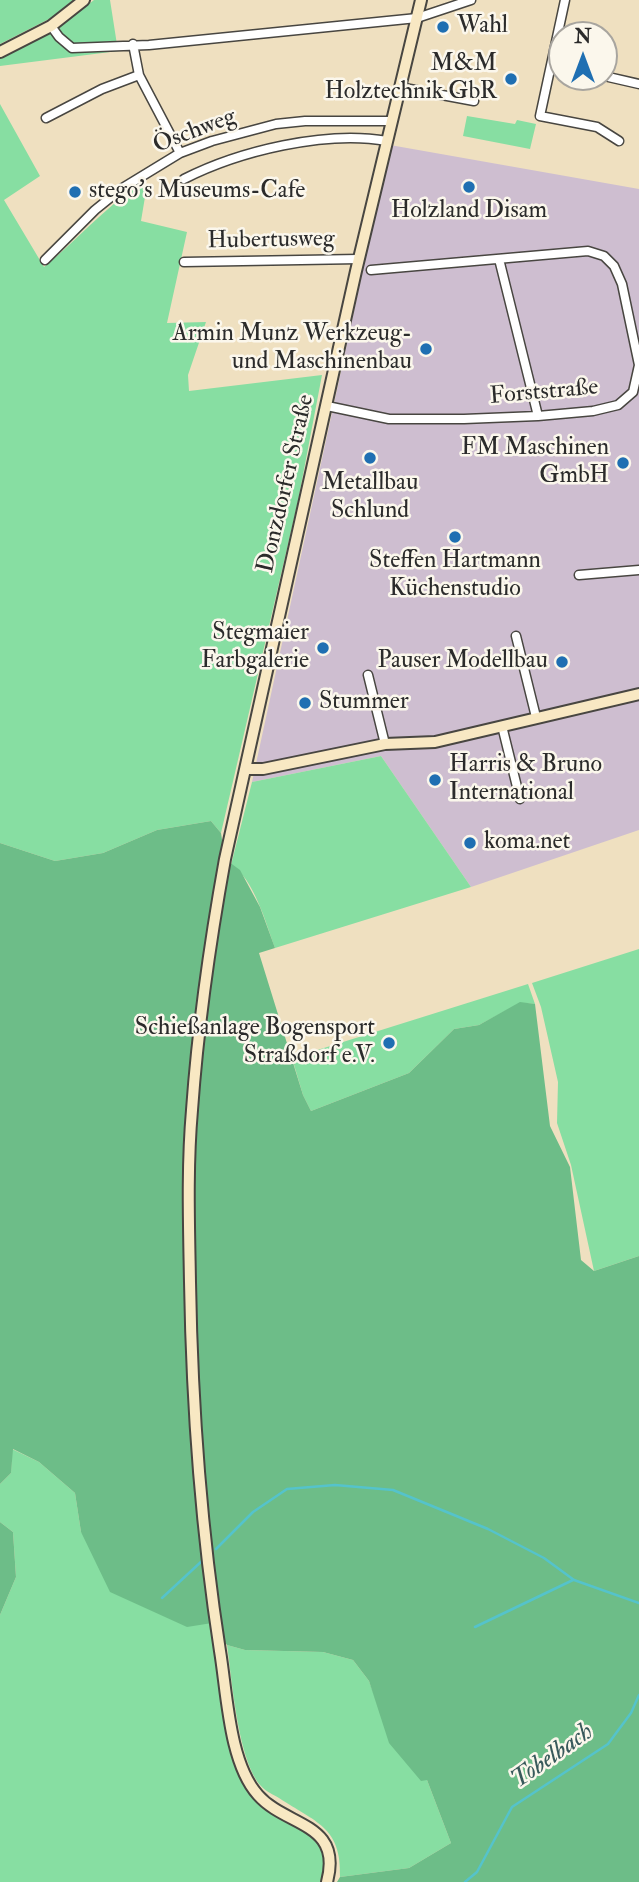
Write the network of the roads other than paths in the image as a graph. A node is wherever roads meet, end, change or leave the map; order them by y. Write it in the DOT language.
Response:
graph roads {
  1 [pos="84,0"];
  2 [pos="421,0"];
  3 [pos="471,0"];
  4 [pos="565,0"];
  5 [pos="417,18"];
  6 [pos="560,21"];
  7 [pos="51,26"];
  8 [pos="133,44"];
  9 [pos="0,52"];
  10 [pos="139,75"];
  11 [pos="548,79"];
  12 [pos="618,79"];
  13 [pos="639,84"];
  14 [pos="399,88"];
  15 [pos="474,101"];
  16 [pos="46,118"];
  17 [pos="391,121"];
  18 [pos="387,141"];
  19 [pos="619,141"];
  20 [pos="180,153"];
  21 [pos="184,179"];
  22 [pos="359,259"];
  23 [pos="499,259"];
  24 [pos="45,260"];
  25 [pos="184,262"];
  26 [pos="371,270"];
  27 [pos="327,406"];
  28 [pos="538,416"];
  29 [pos="639,570"];
  30 [pos="579,575"];
  31 [pos="516,636"];
  32 [pos="368,675"];
  33 [pos="639,694"];
  34 [pos="536,717"];
  35 [pos="502,726"];
  36 [pos="385,744"];
  37 [pos="246,769"];
  38 [pos="520,799"];
  39 [pos="327,1882"];
  1 -- 7 [label="main road"];
  2 -- 5 [label="main road, Donzdorfer Straße"];
  3 -- 5 [label="street"];
  4 -- 6 [label="street"];
  5 -- 8 [label="street"];
  5 -- 14 [label="main road, Donzdorfer Straße"];
  7 -- 8 [label="street"];
  7 -- 9 [label="main road"];
  8 -- 10 [label="street"];
  10 -- 16 [label="street"];
  10 -- 20 [label="street"];
  11 -- 19 [label="street"];
  12 -- 13 [label="street"];
  14 -- 15 [label="street"];
  14 -- 17 [label="main road, Donzdorfer Straße"];
  17 -- 18 [label="main road, Donzdorfer Straße"];
  17 -- 20 [label="street, Öschweg"];
  18 -- 21 [label="street"];
  18 -- 22 [label="main road, Donzdorfer Straße"];
  20 -- 24 [label="street, Öschweg"];
  22 -- 25 [label="street, Hubertusweg"];
  22 -- 27 [label="main road, Donzdorfer Straße"];
  23 -- 26 [label="street, Forststraße"];
  23 -- 28 [label="street"];
  23 -- 28 [label="street, Forststraße"];
  27 -- 28 [label="street, Forststraße"];
  27 -- 37 [label="main road, Donzdorfer Straße"];
  29 -- 30 [label="street"];
  31 -- 34 [label="street"];
  32 -- 36 [label="street"];
  33 -- 34 [label="main road"];
  34 -- 35 [label="main road"];
  35 -- 36 [label="main road"];
  35 -- 38 [label="street"];
  36 -- 37 [label="main road"];
  37 -- 39 [label="main road, Donzdorfer Straße"];
}
